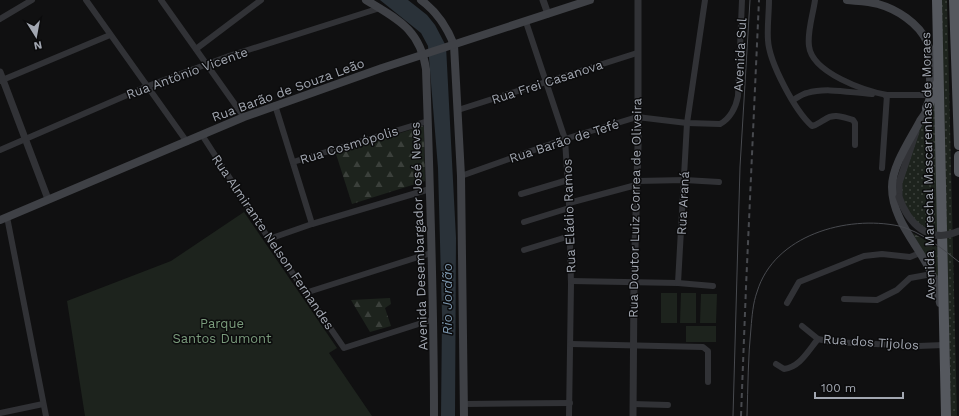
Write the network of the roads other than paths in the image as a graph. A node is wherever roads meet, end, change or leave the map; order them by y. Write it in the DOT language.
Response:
graph roads {
  1 [pos="32,0"];
  2 [pos="86,0"];
  3 [pos="161,0"];
  4 [pos="261,0"];
  5 [pos="366,0"];
  6 [pos="543,0"];
  7 [pos="590,0"];
  8 [pos="638,0"];
  9 [pos="705,0"];
  10 [pos="742,0"];
  11 [pos="769,0"];
  12 [pos="815,0"];
  13 [pos="848,0"];
  14 [pos="937,0"];
  15 [pos="954,0"];
  16 [pos="425,1"];
  17 [pos="380,8"];
  18 [pos="548,14"];
  19 [pos="0,18"];
  20 [pos="959,21"];
  21 [pos="526,22"];
  22 [pos="110,35"];
  23 [pos="451,45"];
  24 [pos="196,49"];
  25 [pos="637,53"];
  26 [pos="426,54"];
  27 [pos="955,58"];
  28 [pos="207,64"];
  29 [pos="0,72"];
  30 [pos="2,80"];
  31 [pos="939,80"];
  32 [pos="546,82"];
  33 [pos="148,86"];
  34 [pos="887,95"];
  35 [pos="929,95"];
  36 [pos="793,100"];
  37 [pos="275,105"];
  38 [pos="927,108"];
  39 [pos="458,110"];
  40 [pos="244,117"];
  41 [pos="637,117"];
  42 [pos="428,121"];
  43 [pos="687,123"];
  44 [pos="716,124"];
  45 [pos="919,124"];
  46 [pos="202,135"];
  47 [pos="26,139"];
  48 [pos="565,140"];
  49 [pos="187,142"];
  50 [pos="855,145"];
  51 [pos="959,145"];
  52 [pos="0,150"];
  53 [pos="959,156"];
  54 [pos="293,162"];
  55 [pos="959,165"];
  56 [pos="882,168"];
  57 [pos="959,172"];
  58 [pos="462,176"];
  59 [pos="568,180"];
  60 [pos="685,180"];
  61 [pos="719,182"];
  62 [pos="637,183"];
  63 [pos="430,189"];
  64 [pos="521,194"];
  65 [pos="48,199"];
  66 [pos="569,205"];
  67 [pos="3,219"];
  68 [pos="524,222"];
  69 [pos="312,224"];
  70 [pos="959,231"];
  71 [pos="570,236"];
  72 [pos="269,239"];
  73 [pos="524,250"];
  74 [pos="431,253"];
  75 [pos="920,253"];
  76 [pos="932,274"];
  77 [pos="571,281"];
  78 [pos="634,283"];
  79 [pos="678,283"];
  80 [pos="713,286"];
  81 [pos="305,293"];
  82 [pos="844,299"];
  83 [pos="787,303"];
  84 [pos="434,319"];
  85 [pos="802,326"];
  86 [pos="944,332"];
  87 [pos="818,339"];
  88 [pos="571,344"];
  89 [pos="633,345"];
  90 [pos="944,345"];
  91 [pos="776,364"];
  92 [pos="708,382"];
  93 [pos="570,403"];
  94 [pos="43,404"];
  95 [pos="464,404"];
  96 [pos="633,404"];
  97 [pos="668,405"];
  98 [pos="0,412"];
  99 [pos="46,416"];
  100 [pos="434,416"];
  101 [pos="464,416"];
  102 [pos="569,416"];
  103 [pos="632,416"];
  104 [pos="946,416"];
  1 -- 19 [label="street"];
  2 -- 22 [label="street"];
  3 -- 24 [label="street"];
  4 -- 24 [label="street"];
  5 -- 17 [label="main road"];
  6 -- 18 [label="street"];
  7 -- 18 [label="main road, Rua Barão de Souza Leão"];
  8 -- 25 [label="street, Rua Doutor Luiz Correa de Oliveira"];
  9 -- 43 [label="street, Rua Araná"];
  10 -- 44 [label="street, Avenida Sul"];
  11 -- 36 [label="street"];
  12 -- 34 [label="street"];
  13 -- 35 [label="main road"];
  14 -- 31 [label="highway, Avenida Marechal Mascarenhas de Moraes"];
  15 -- 27 [label="highway"];
  16 -- 23 [label="main road"];
  17 -- 26 [label="main road"];
  17 -- 28 [label="street, Rua Antônio Vicente"];
  18 -- 21 [label="main road, Rua Barão de Souza Leão"];
  20 -- 27 [label="highway"];
  21 -- 23 [label="main road, Rua Barão de Souza Leão"];
  21 -- 32 [label="street, Rua Eládio Ramos"];
  22 -- 30 [label="street"];
  22 -- 33 [label="street"];
  23 -- 26 [label="main road, Rua Barão de Souza Leão"];
  23 -- 39 [label="main road"];
  24 -- 28 [label="street"];
  25 -- 32 [label="street, Rua Frei Casanova"];
  25 -- 41 [label="street, Rua Doutor Luiz Correa de Oliveira"];
  26 -- 37 [label="main road, Rua Barão de Souza Leão"];
  26 -- 42 [label="main road, Avenida Desembargador José Neves"];
  27 -- 51 [label="highway"];
  28 -- 33 [label="street, Rua Antônio Vicente"];
  28 -- 40 [label="street"];
  29 -- 30 [label="street"];
  30 -- 47 [label="street"];
  31 -- 38 [label="highway"];
  31 -- 86 [label="highway, Avenida Marechal Mascarenhas de Moraes"];
  32 -- 39 [label="street, Rua Frei Casanova"];
  32 -- 48 [label="street, Rua Eládio Ramos"];
  33 -- 47 [label="street, Rua Antônio Vicente"];
  33 -- 49 [label="street"];
  34 -- 35 [label="street"];
  34 -- 36 [label="street"];
  34 -- 56 [label="street"];
  35 -- 38 [label="main road"];
  36 -- 50 [label="street"];
  37 -- 40 [label="main road, Rua Barão de Souza Leão"];
  37 -- 54 [label="street"];
  38 -- 45 [label="main road"];
  39 -- 58 [label="main road"];
  40 -- 46 [label="main road, Rua Barão de Souza Leão"];
  41 -- 43 [label="street, Rua Barão de Tefé"];
  41 -- 48 [label="street, Rua Barão de Tefé"];
  41 -- 62 [label="street, Rua Doutor Luiz Correa de Oliveira"];
  42 -- 54 [label="street, Rua Cosmópolis"];
  42 -- 63 [label="main road, Avenida Desembargador José Neves"];
  43 -- 44 [label="street, Rua Barão de Tefé"];
  43 -- 60 [label="street, Rua Araná"];
  45 -- 70 [label="street, bridge"];
  45 -- 75 [label="main road, Avenida Marechal Mascarenhas de Moraes"];
  46 -- 49 [label="main road, Rua Barão de Souza Leão"];
  46 -- 72 [label="street, Rua Almirante Nelson Fernandes"];
  47 -- 52 [label="street, Rua Antônio Vicente"];
  47 -- 65 [label="street"];
  48 -- 58 [label="street, Rua Barão de Tefé"];
  48 -- 59 [label="street, Rua Eládio Ramos"];
  49 -- 65 [label="main road, Rua Barão de Souza Leão"];
  53 -- 55 [label="highway"];
  54 -- 69 [label="street"];
  55 -- 57 [label="highway"];
  58 -- 95 [label="main road"];
  59 -- 64 [label="street"];
  59 -- 66 [label="street, Rua Eládio Ramos"];
  60 -- 61 [label="street"];
  60 -- 62 [label="street"];
  60 -- 79 [label="street, Rua Araná"];
  62 -- 66 [label="street"];
  62 -- 78 [label="street, Rua Doutor Luiz Correa de Oliveira"];
  63 -- 69 [label="street"];
  63 -- 74 [label="main road, Avenida Desembargador José Neves"];
  65 -- 67 [label="main road, Rua Barão de Souza Leão"];
  66 -- 68 [label="street"];
  66 -- 71 [label="street, Rua Eládio Ramos"];
  67 -- 94 [label="street"];
  69 -- 72 [label="street"];
  71 -- 73 [label="street"];
  71 -- 77 [label="street, Rua Eládio Ramos"];
  72 -- 81 [label="street, Rua Almirante Nelson Fernandes"];
  74 -- 81 [label="street"];
  74 -- 84 [label="main road, Avenida Desembargador José Neves"];
  75 -- 76 [label="main road, Avenida Marechal Mascarenhas de Moraes"];
  75 -- 83 [label="street"];
  76 -- 82 [label="street"];
  76 -- 86 [label="main road, Avenida Marechal Mascarenhas de Moraes"];
  77 -- 78 [label="street"];
  77 -- 88 [label="street, Rua Eládio Ramos"];
  78 -- 79 [label="street"];
  78 -- 89 [label="street, Rua Doutor Luiz Correa de Oliveira"];
  79 -- 80 [label="street"];
  81 -- 84 [label="street, Rua Almirante Nelson Fernandes"];
  84 -- 100 [label="main road, Avenida Desembargador José Neves"];
  85 -- 87 [label="street, Rua dos Tijolos"];
  86 -- 90 [label="highway, Avenida Marechal Mascarenhas de Moraes"];
  87 -- 90 [label="street, Rua dos Tijolos"];
  87 -- 91 [label="street"];
  88 -- 89 [label="street"];
  88 -- 93 [label="street, Rua Eládio Ramos"];
  89 -- 92 [label="street"];
  89 -- 96 [label="street, Rua Doutor Luiz Correa de Oliveira"];
  90 -- 104 [label="highway, Avenida Marechal Mascarenhas de Moraes"];
  93 -- 95 [label="street"];
  93 -- 102 [label="street, Rua Eládio Ramos"];
  94 -- 98 [label="street"];
  94 -- 99 [label="street"];
  95 -- 101 [label="main road"];
  96 -- 97 [label="street"];
  96 -- 103 [label="street, Rua Doutor Luiz Correa de Oliveira"];
}
